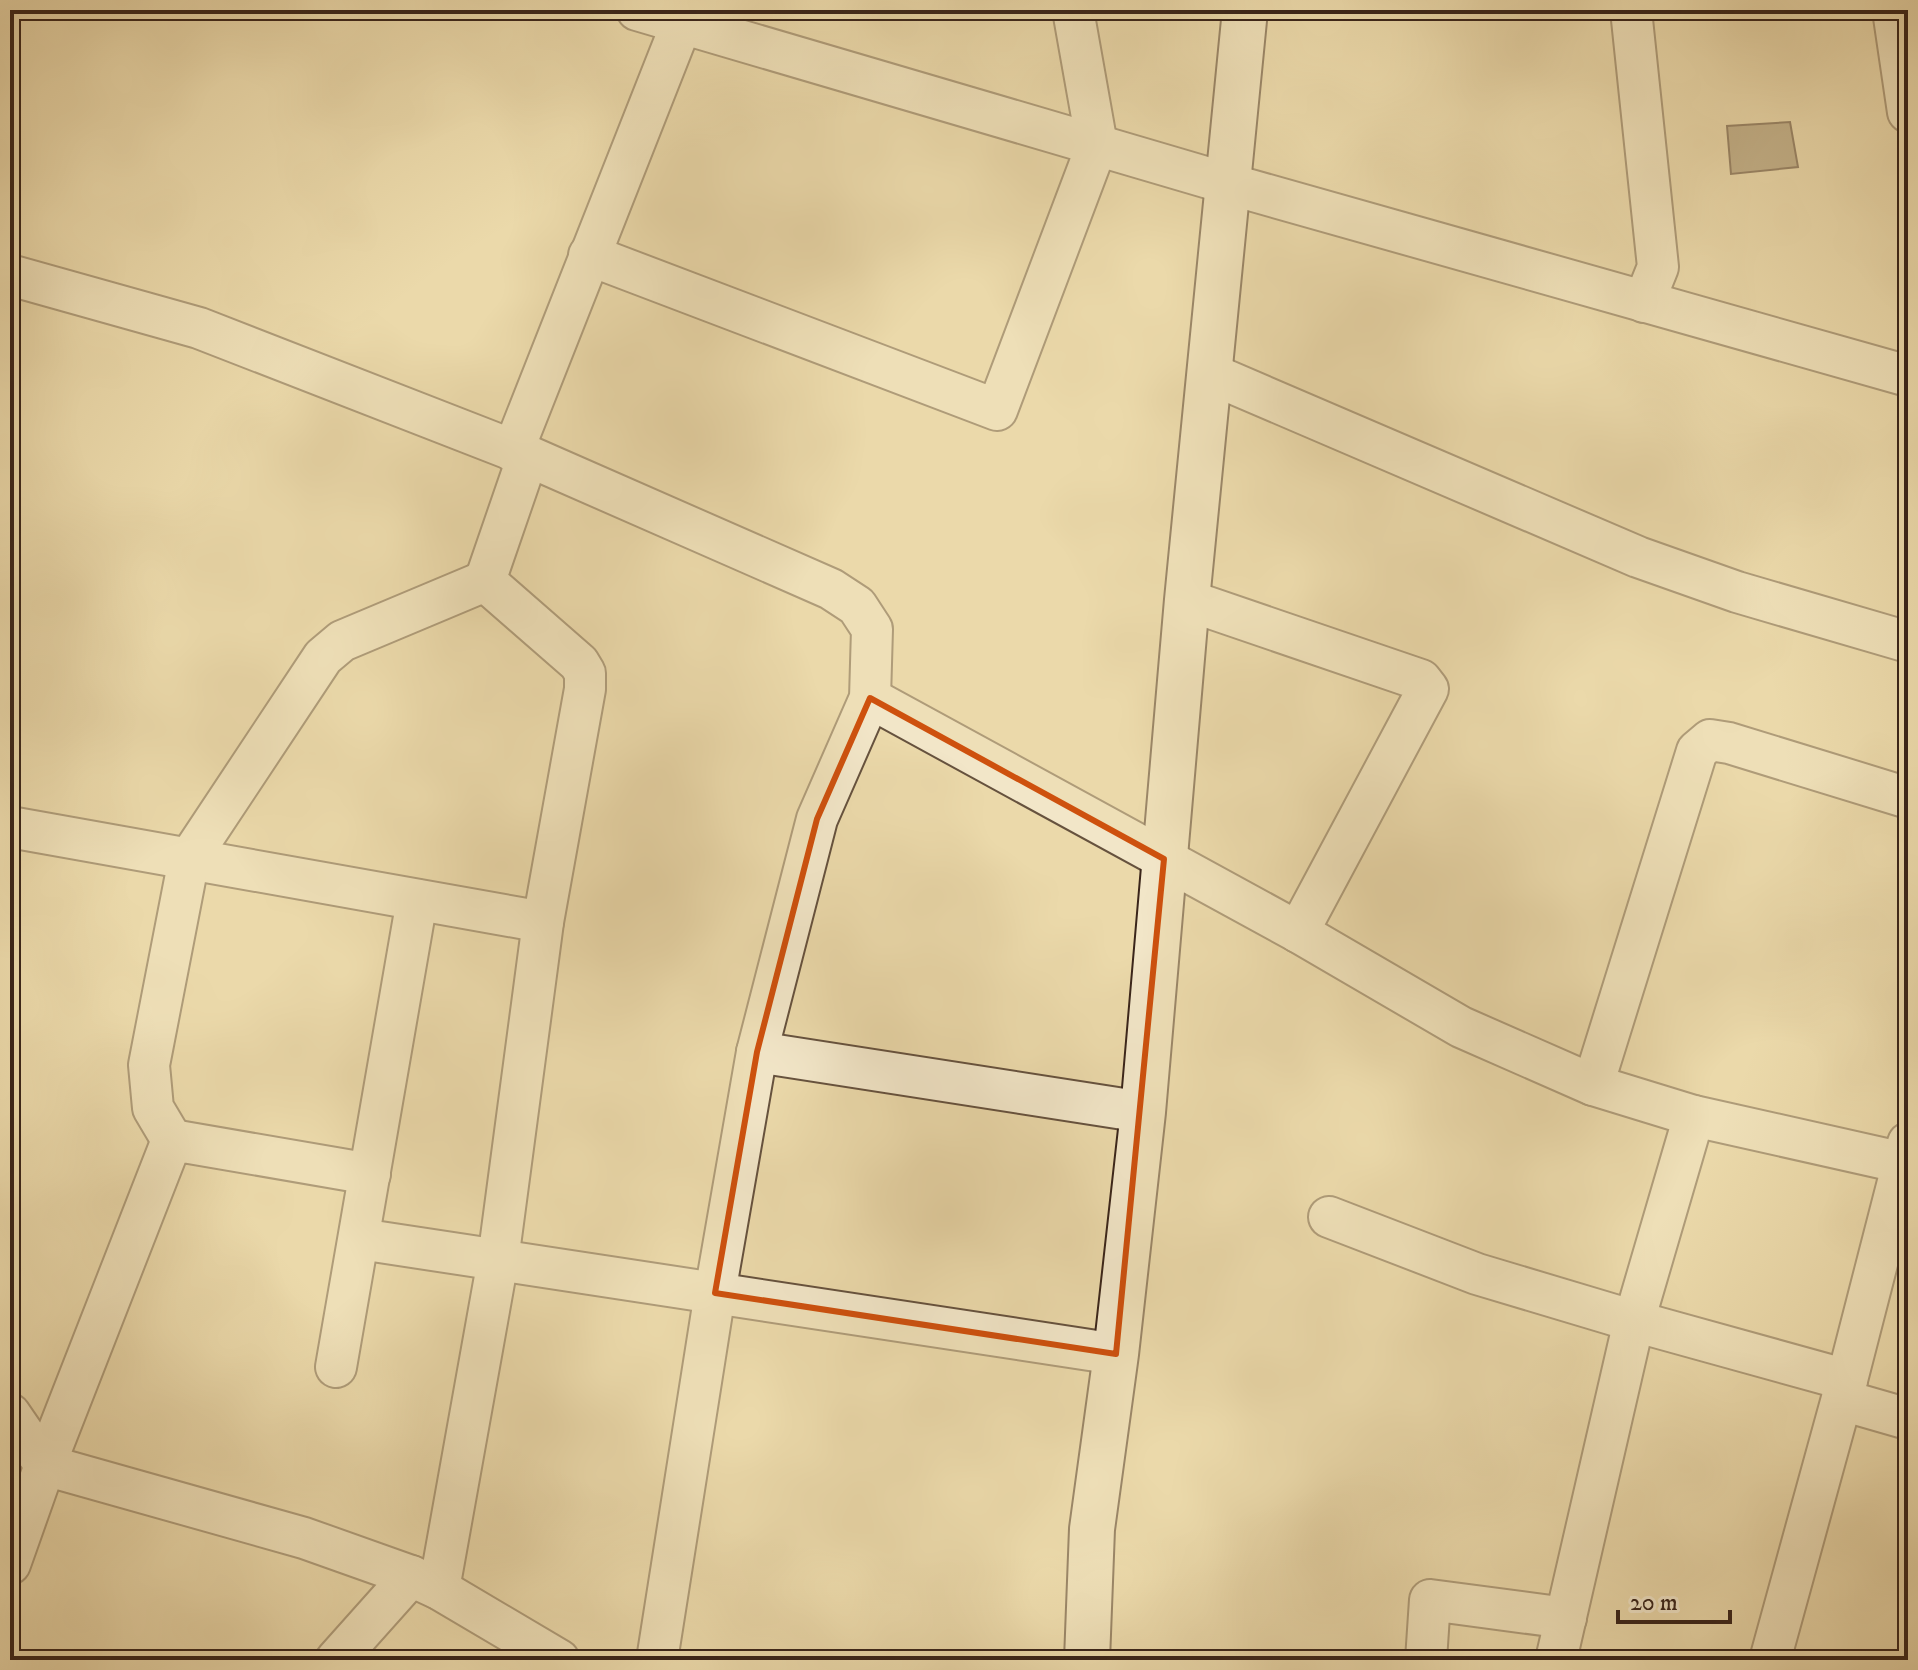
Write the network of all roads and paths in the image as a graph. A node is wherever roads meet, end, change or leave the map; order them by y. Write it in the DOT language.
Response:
graph roads {
  1 [pos="637,10"];
  2 [pos="1073,10"];
  3 [pos="1245,10"];
  4 [pos="1631,10"];
  5 [pos="1893,10"];
  6 [pos="684,17"];
  7 [pos="1908,112"];
  8 [pos="1097,145"];
  9 [pos="1229,184"];
  10 [pos="589,255"];
  11 [pos="10,275"];
  12 [pos="1644,302"];
  13 [pos="1209,373"];
  14 [pos="1908,376"];
  15 [pos="520,454"];
  16 [pos="485,581"];
  17 [pos="1187,600"];
  18 [pos="1908,642"];
  19 [pos="870,698"];
  20 [pos="1908,798"];
  21 [pos="10,827"];
  22 [pos="189,859"];
  23 [pos="1164,859"];
  24 [pos="417,900"];
  25 [pos="543,922"];
  26 [pos="1298,932"];
  27 [pos="757,1052"];
  28 [pos="1593,1085"];
  29 [pos="1143,1112"];
  30 [pos="1694,1116"];
  31 [pos="172,1140"];
  32 [pos="1906,1156"];
  33 [pos="370,1174"];
  34 [pos="1329,1217"];
  35 [pos="360,1239"];
  36 [pos="498,1260"];
  37 [pos="715,1293"];
  38 [pos="1634,1321"];
  39 [pos="1116,1354"];
  40 [pos="336,1367"];
  41 [pos="1844,1390"];
  42 [pos="10,1414"];
  43 [pos="1908,1419"];
  44 [pos="45,1465"];
  45 [pos="10,1564"];
  46 [pos="425,1583"];
  47 [pos="1566,1618"];
  48 [pos="336,1660"];
  49 [pos="559,1660"];
  50 [pos="657,1660"];
  51 [pos="1087,1660"];
  52 [pos="1426,1660"];
  53 [pos="1556,1660"];
  54 [pos="1770,1660"];
  1 -- 6 [label="street"];
  2 -- 8 [label="street"];
  3 -- 9 [label="street"];
  4 -- 12 [label="street"];
  5 -- 7 [label="street"];
  6 -- 8 [label="street"];
  6 -- 10 [label="street"];
  8 -- 9 [label="street"];
  8 -- 10 [label="street"];
  9 -- 12 [label="street"];
  9 -- 13 [label="street"];
  10 -- 15 [label="street"];
  11 -- 15 [label="street"];
  12 -- 14 [label="street"];
  13 -- 17 [label="street"];
  13 -- 18 [label="street"];
  15 -- 16 [label="street"];
  15 -- 19 [label="street"];
  16 -- 22 [label="street"];
  16 -- 25 [label="street"];
  17 -- 23 [label="street"];
  17 -- 26 [label="street"];
  19 -- 23 [label="street"];
  19 -- 27 [label="street"];
  20 -- 28 [label="street"];
  21 -- 22 [label="street"];
  22 -- 24 [label="street"];
  22 -- 31 [label="street"];
  23 -- 26 [label="street"];
  23 -- 29 [label="street"];
  24 -- 25 [label="street"];
  24 -- 33 [label="street"];
  25 -- 36 [label="street"];
  26 -- 28 [label="street"];
  27 -- 29 [label="street"];
  27 -- 37 [label="street"];
  28 -- 30 [label="street"];
  29 -- 39 [label="street"];
  30 -- 32 [label="street"];
  30 -- 38 [label="street"];
  31 -- 33 [label="street"];
  31 -- 44 [label="street"];
  32 -- 41 [label="street"];
  33 -- 35 [label="street"];
  34 -- 38 [label="street"];
  35 -- 36 [label="street"];
  35 -- 40 [label="street"];
  36 -- 37 [label="street"];
  36 -- 46 [label="street"];
  37 -- 39 [label="street"];
  37 -- 50 [label="street"];
  38 -- 41 [label="street"];
  38 -- 47 [label="street"];
  39 -- 51 [label="street"];
  41 -- 43 [label="street"];
  41 -- 54 [label="street"];
  42 -- 44 [label="street"];
  44 -- 45 [label="street"];
  44 -- 46 [label="street"];
  46 -- 48 [label="street"];
  46 -- 49 [label="street"];
  47 -- 52 [label="street"];
  47 -- 53 [label="street"];
}
